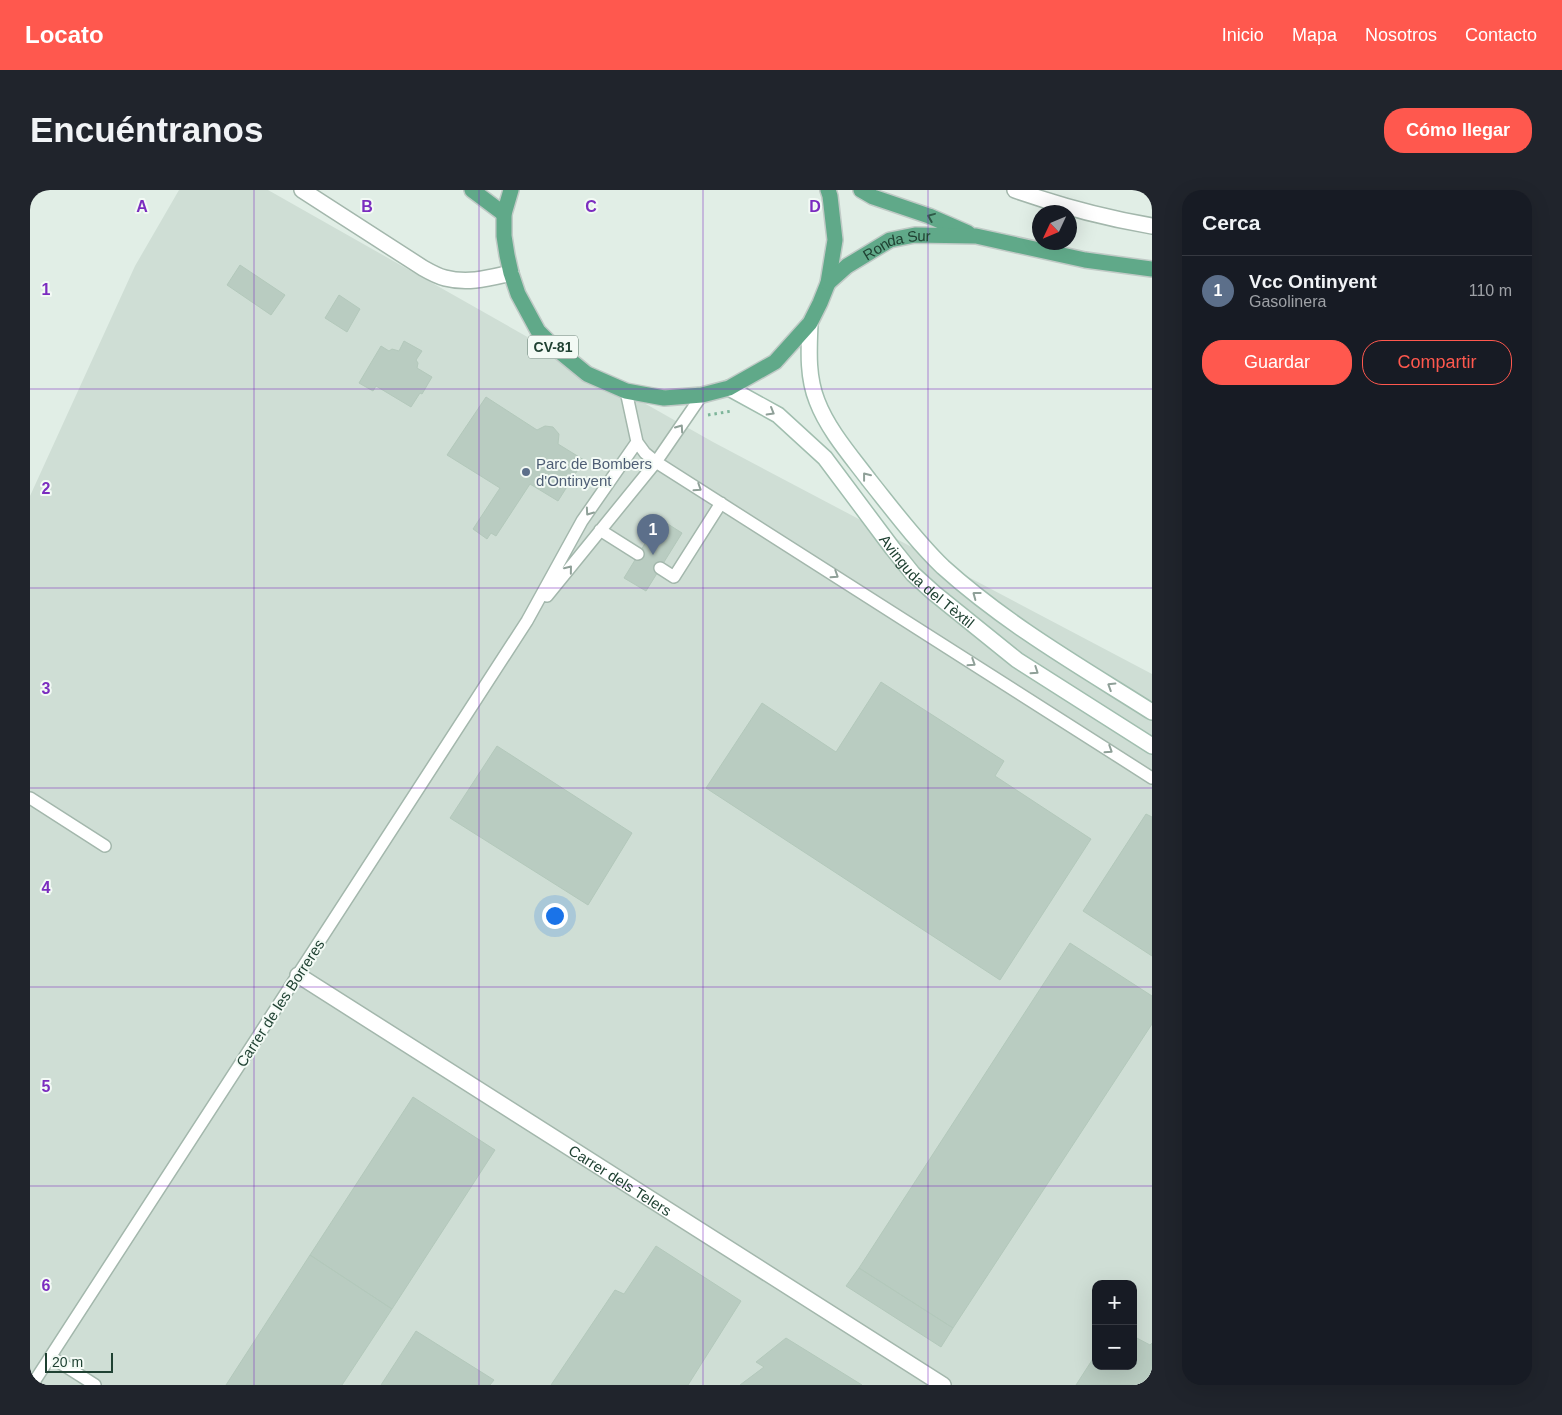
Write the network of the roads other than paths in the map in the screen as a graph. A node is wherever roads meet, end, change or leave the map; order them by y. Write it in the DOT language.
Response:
graph roads {
  1 [pos="302,190"];
  2 [pos="472,190"];
  3 [pos="511,190"];
  4 [pos="828,190"];
  5 [pos="861,190"];
  6 [pos="1015,190"];
  7 [pos="504,214"];
  8 [pos="1152,226"];
  9 [pos="976,236"];
  10 [pos="1152,269"];
  11 [pos="511,273"];
  12 [pos="828,283"];
  13 [pos="810,323"];
  14 [pos="729,388"];
  15 [pos="626,392"];
  16 [pos="702,395"];
  17 [pos="637,442"];
  18 [pos="656,462"];
  19 [pos="721,503"];
  20 [pos="600,530"];
  21 [pos="638,554"];
  22 [pos="660,568"];
  23 [pos="527,621"];
  24 [pos="1152,712"];
  25 [pos="1152,746"];
  26 [pos="1152,778"];
  27 [pos="30,798"];
  28 [pos="106,846"];
  29 [pos="298,975"];
  30 [pos="51,1357"];
  31 [pos="32,1385"];
  32 [pos="95,1385"];
  33 [pos="943,1385"];
  1 -- 11 [label="street"];
  2 -- 7 [label="main road"];
  3 -- 7 [label="main road, CV-81"];
  4 -- 12 [label="main road, CV-81"];
  9 -- 5 [label="main road, Ronda Sur / CV-81, one-way"];
  6 -- 8 [label="street"];
  7 -- 11 [label="main road, CV-81"];
  9 -- 10 [label="main road, Ronda Sur / CV-81"];
  9 -- 12 [label="main road, Ronda Sur / CV-81"];
  11 -- 15 [label="main road, CV-81"];
  12 -- 13 [label="main road, CV-81"];
  13 -- 14 [label="main road, CV-81"];
  24 -- 13 [label="street, Avinguda del Tèxtil, one-way"];
  14 -- 16 [label="main road, CV-81"];
  14 -- 25 [label="street, Avinguda del Tèxtil, one-way"];
  15 -- 16 [label="main road, CV-81"];
  15 -- 17 [label="lane"];
  18 -- 16 [label="lane, one-way"];
  17 -- 18 [label="lane"];
  17 -- 23 [label="lane, one-way"];
  18 -- 19 [label="lane, one-way"];
  18 -- 20 [label="lane"];
  19 -- 22 [label="lane"];
  19 -- 26 [label="lane, one-way"];
  20 -- 21 [label="lane"];
  23 -- 20 [label="lane, one-way"];
  23 -- 29 [label="lane, Carrer de les Borreres"];
  27 -- 28 [label="lane"];
  29 -- 30 [label="lane, Carrer de les Borreres"];
  29 -- 33 [label="street, Carrer dels Telers"];
  30 -- 31 [label="lane, Carrer de les Borreres"];
  30 -- 32 [label="lane"];
}
